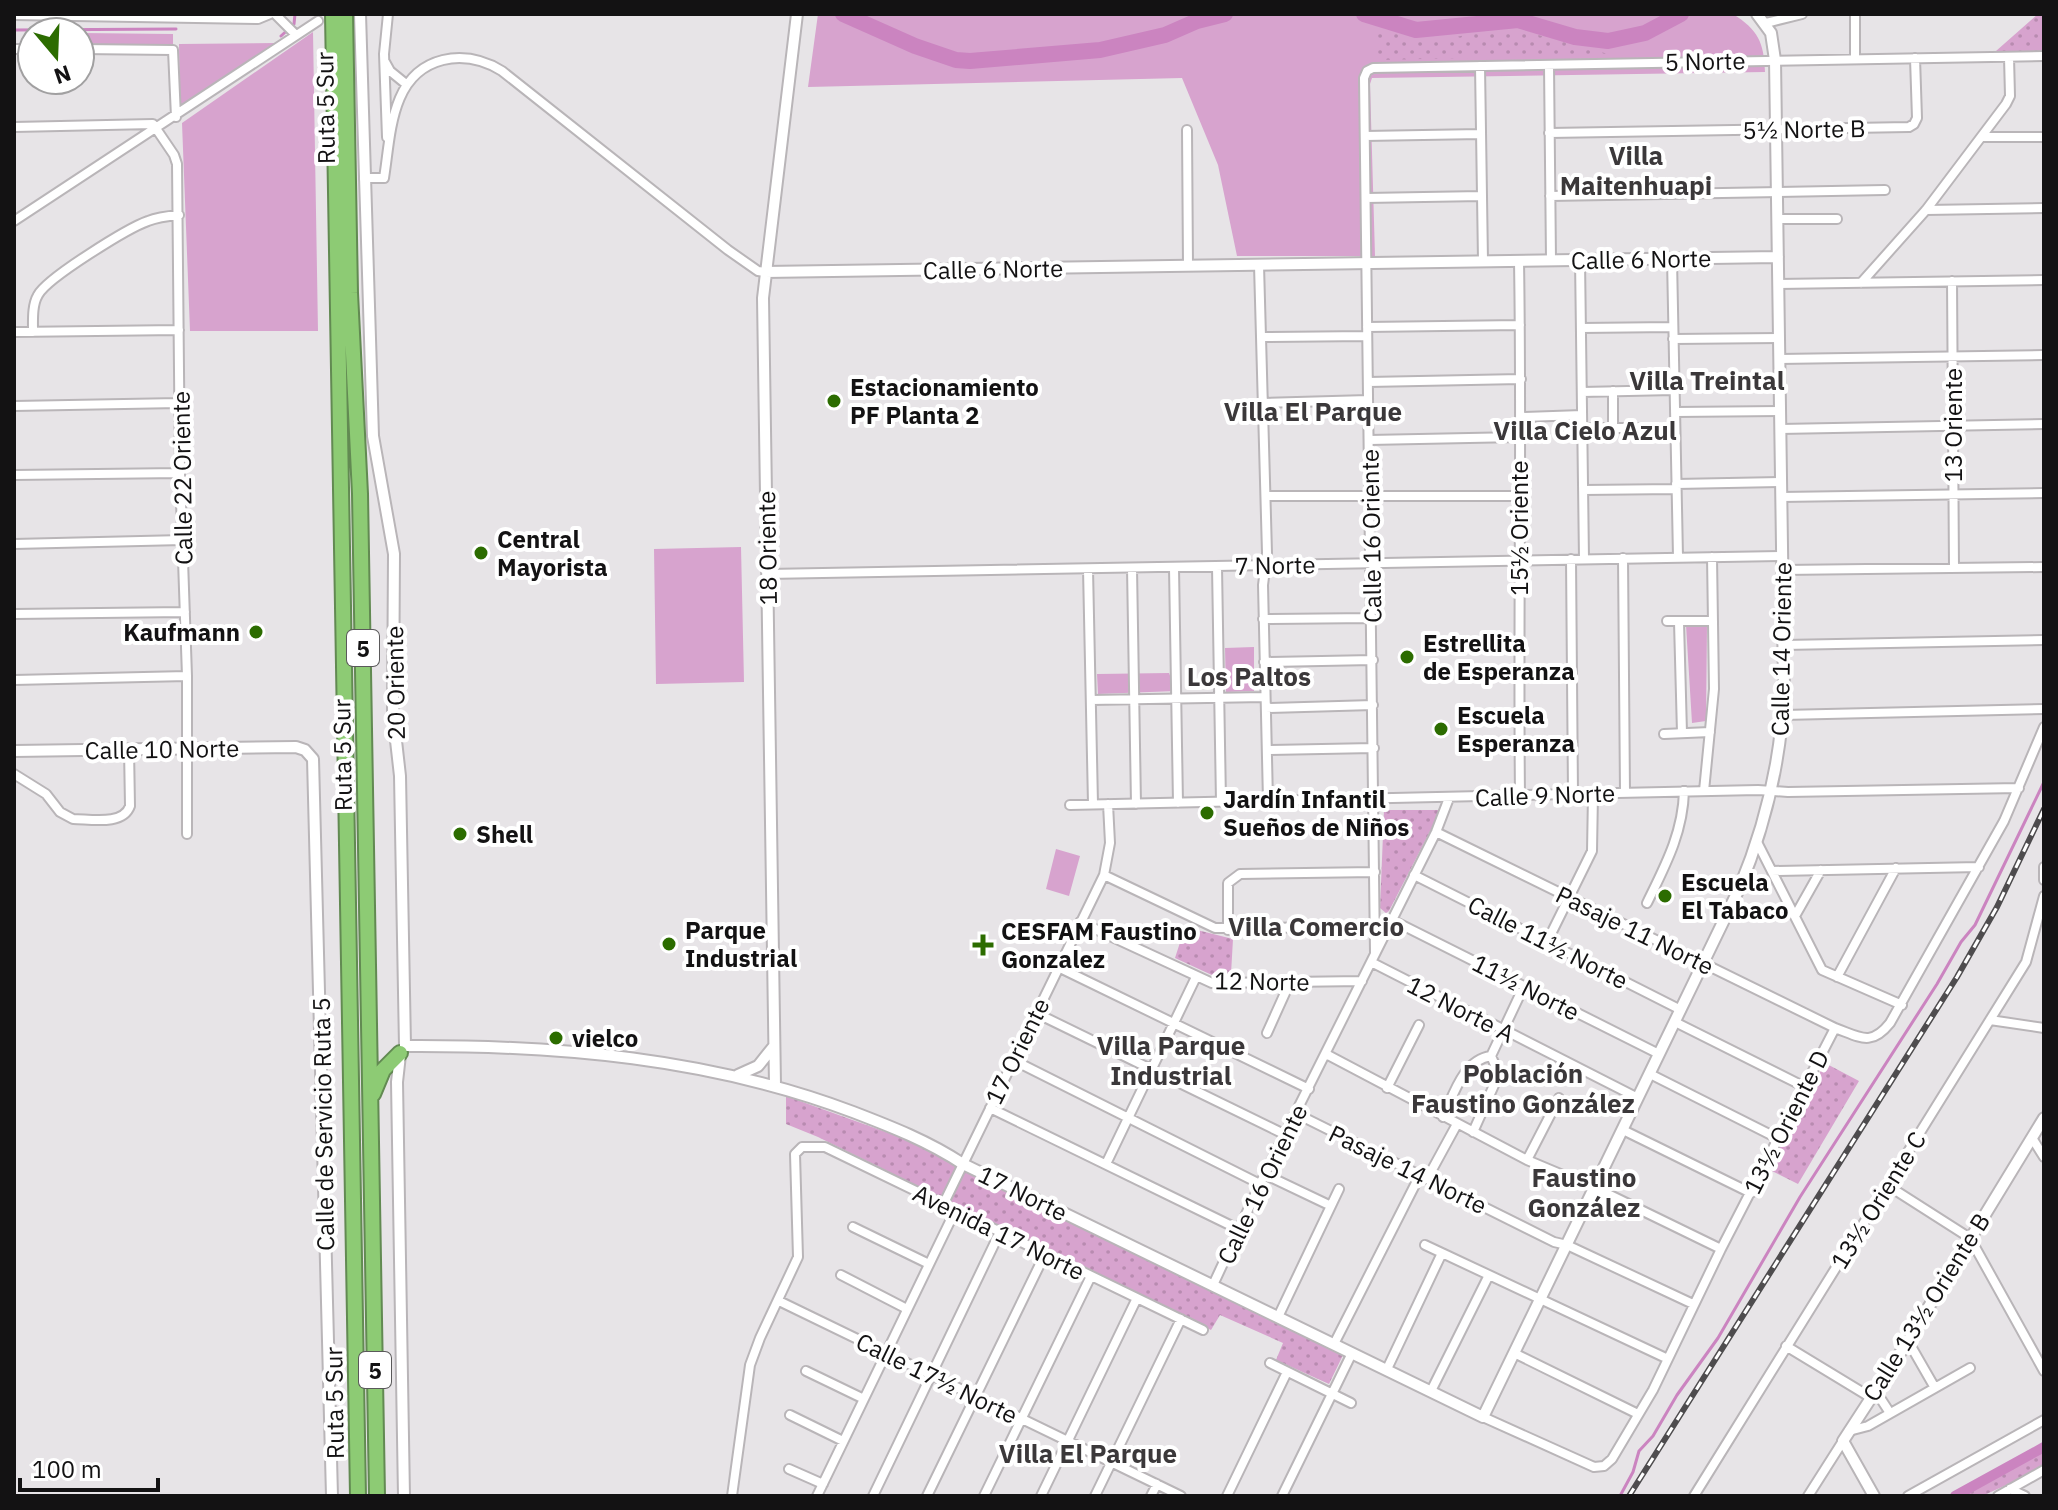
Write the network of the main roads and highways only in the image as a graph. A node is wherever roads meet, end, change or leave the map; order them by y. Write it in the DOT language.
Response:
graph roads {
  1 [pos="345,14"];
  2 [pos="327,16"];
  3 [pos="403,1050"];
  4 [pos="370,1102"];
  5 [pos="358,1496"];
  6 [pos="377,1496"];
  1 -- 4 [label="highway, Ruta 5 Sur / 5"];
  2 -- 5 [label="highway, Ruta 5 Sur / 5"];
  3 -- 4 [label="highway"];
  4 -- 6 [label="highway, Ruta 5 Sur / 5"];
}
